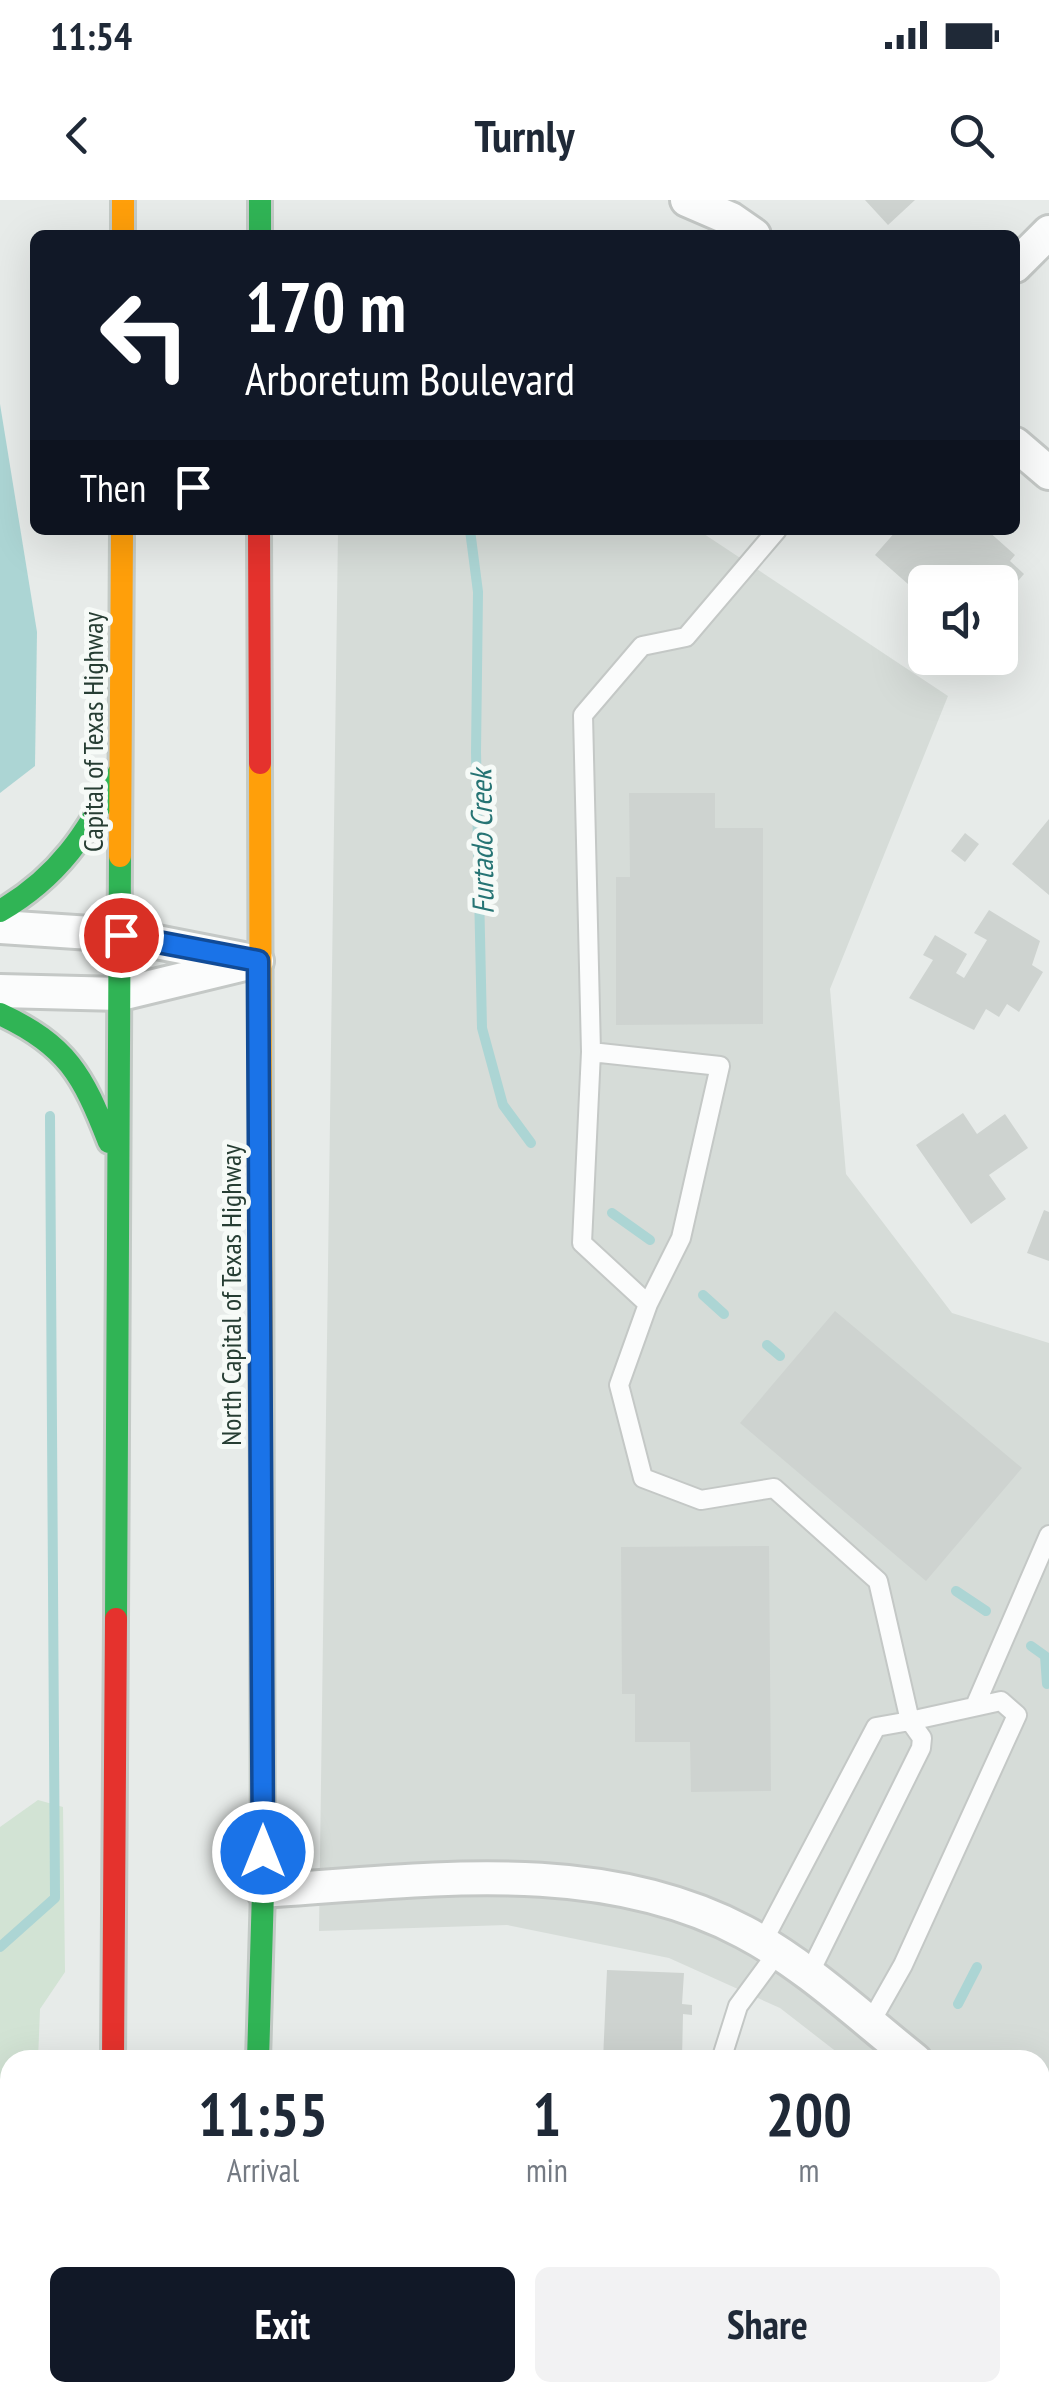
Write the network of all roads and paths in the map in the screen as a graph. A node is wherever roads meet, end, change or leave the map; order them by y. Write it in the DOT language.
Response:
graph roads {
  1 [pos="123,200"];
  2 [pos="260,200"];
  3 [pos="687,200"];
  4 [pos="123,230"];
  5 [pos="260,230"];
  6 [pos="747,230"];
  7 [pos="1049,232"];
  8 [pos="1020,261"];
  9 [pos="1020,448"];
  10 [pos="1049,473"];
  11 [pos="122,535"];
  12 [pos="259,535"];
  13 [pos="773,535"];
  14 [pos="122,767"];
  15 [pos="0,911"];
  16 [pos="0,928"];
  17 [pos="121,935"];
  18 [pos="258,961"];
  19 [pos="0,990"];
  20 [pos="121,994"];
  21 [pos="0,1014"];
  22 [pos="591,1052"];
  23 [pos="120,1171"];
  24 [pos="648,1304"];
  25 [pos="1049,1535"];
  26 [pos="975,1706"];
  27 [pos="910,1720"];
  28 [pos="263,1891"];
  29 [pos="770,1948"];
  30 [pos="808,1976"];
  31 [pos="869,2025"];
  32 [pos="113,2050"];
  33 [pos="258,2050"];
  34 [pos="724,2050"];
  35 [pos="902,2050"];
  1 -- 4 [label="highway"];
  2 -- 5 [label="highway"];
  3 -- 6 [label="street"];
  7 -- 8 [label="street"];
  9 -- 10 [label="street"];
  11 -- 14 [label="highway, Capital of Texas Highway"];
  12 -- 18 [label="highway, North Capital of Texas Highway"];
  13 -- 22 [label="lane"];
  14 -- 15 [label="highway"];
  14 -- 17 [label="highway, Capital of Texas Highway"];
  16 -- 17 [label="street"];
  17 -- 18 [label="street"];
  17 -- 20 [label="highway, Capital of Texas Highway"];
  18 -- 20 [label="street"];
  18 -- 28 [label="highway, North Capital of Texas Highway"];
  19 -- 20 [label="street"];
  20 -- 23 [label="highway"];
  21 -- 23 [label="highway"];
  22 -- 24 [label="lane"];
  22 -- 24 [label="lane"];
  23 -- 32 [label="highway"];
  24 -- 27 [label="lane"];
  25 -- 26 [label="lane"];
  26 -- 27 [label="lane"];
  26 -- 31 [label="lane"];
  27 -- 29 [label="lane"];
  27 -- 30 [label="lane"];
  28 -- 29 [label="street"];
  28 -- 33 [label="highway, North Capital of Texas Highway"];
  29 -- 30 [label="street"];
  29 -- 34 [label="lane"];
  30 -- 31 [label="street"];
  31 -- 35 [label="street"];
}
